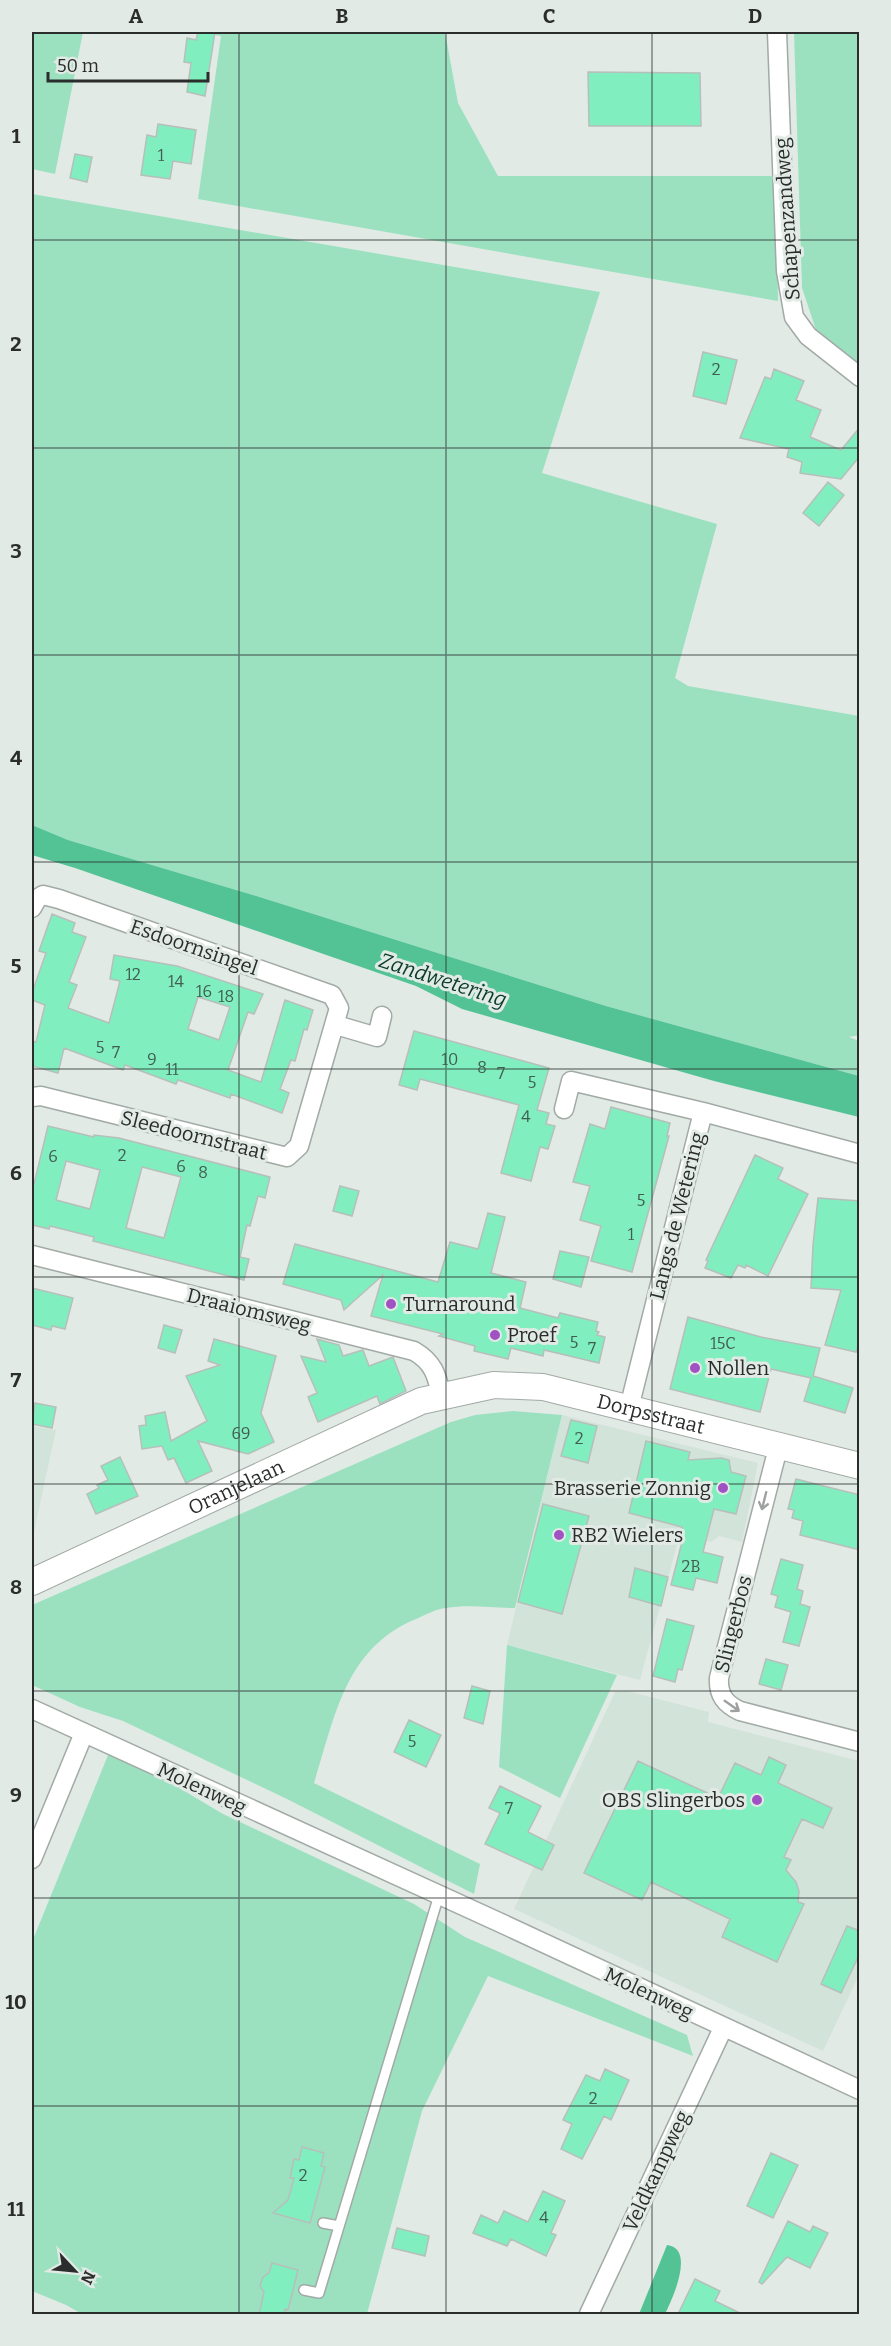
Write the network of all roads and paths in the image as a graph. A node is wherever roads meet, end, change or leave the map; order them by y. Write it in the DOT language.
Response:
graph roads {
  1 [pos="777,32"];
  2 [pos="860,378"];
  3 [pos="32,908"];
  4 [pos="382,1016"];
  5 [pos="336,1025"];
  6 [pos="32,1098"];
  7 [pos="564,1109"];
  8 [pos="703,1112"];
  9 [pos="860,1154"];
  10 [pos="32,1255"];
  11 [pos="441,1395"];
  12 [pos="629,1408"];
  13 [pos="779,1444"];
  14 [pos="860,1466"];
  15 [pos="32,1582"];
  16 [pos="32,1709"];
  17 [pos="84,1734"];
  18 [pos="860,1742"];
  19 [pos="32,1859"];
  20 [pos="439,1895"];
  21 [pos="723,2028"];
  22 [pos="860,2090"];
  23 [pos="323,2223"];
  24 [pos="339,2226"];
  25 [pos="304,2290"];
  26 [pos="589,2314"];
  1 -- 2 [label="street, Schapenzandweg"];
  3 -- 5 [label="street, Esdoornsingel"];
  4 -- 5 [label="street"];
  5 -- 6 [label="street, Sleedoornstraat"];
  7 -- 8 [label="street"];
  8 -- 9 [label="street, Langs de Wetering"];
  8 -- 12 [label="street, Langs de Wetering"];
  10 -- 11 [label="street, Draaiomsweg"];
  11 -- 12 [label="street, Dorpsstraat"];
  11 -- 15 [label="street, Oranjelaan"];
  12 -- 13 [label="street, Dorpsstraat"];
  13 -- 14 [label="street, Dorpsstraat"];
  13 -- 18 [label="street, Slingerbos, one-way"];
  16 -- 17 [label="street, Molenweg"];
  17 -- 19 [label="street"];
  17 -- 20 [label="street, Molenweg"];
  20 -- 21 [label="street, Molenweg"];
  20 -- 24 [label="lane"];
  21 -- 22 [label="street, Molenweg"];
  21 -- 26 [label="street, Veldkampweg"];
  23 -- 24 [label="lane"];
  24 -- 25 [label="lane"];
}
